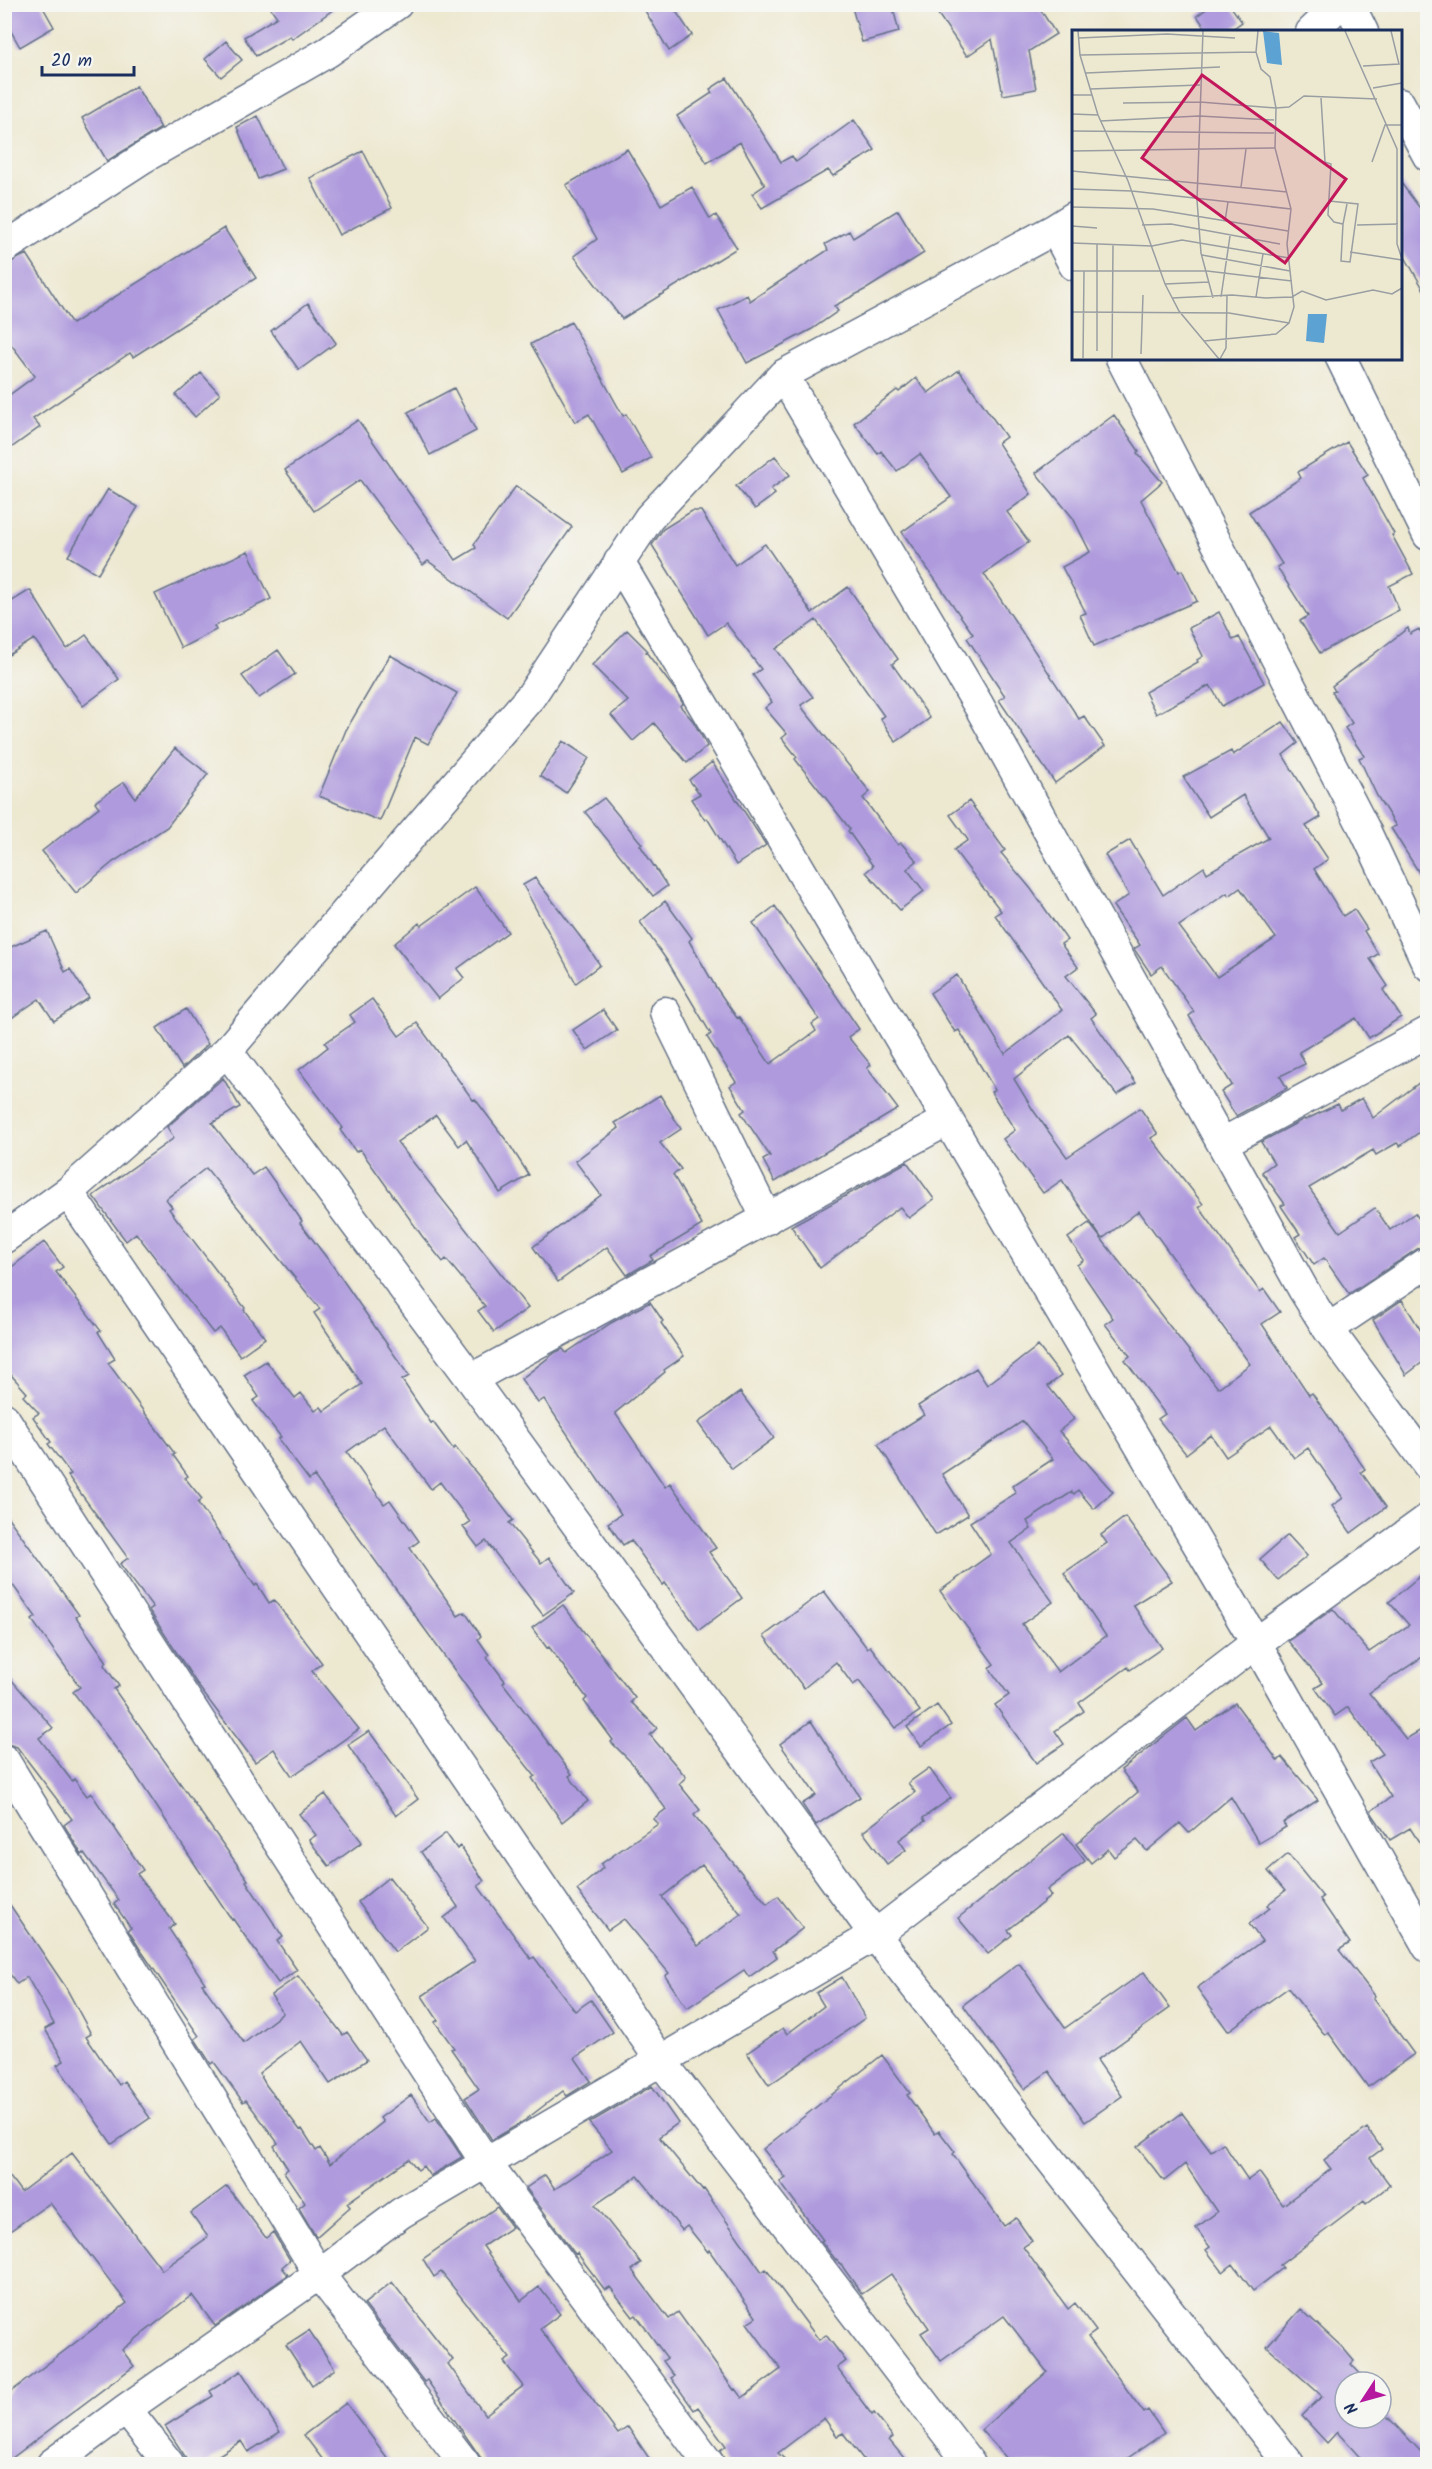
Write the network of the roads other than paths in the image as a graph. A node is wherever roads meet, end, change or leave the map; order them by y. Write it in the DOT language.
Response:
graph roads {
  1 [pos="1340,4"];
  2 [pos="1348,4"];
  3 [pos="390,6"];
  4 [pos="1313,30"];
  5 [pos="1362,30"];
  6 [pos="1402,106"];
  7 [pos="1428,156"];
  8 [pos="1065,223"];
  9 [pos="4,249"];
  10 [pos="1072,256"];
  11 [pos="1122,360"];
  12 [pos="1342,360"];
  13 [pos="783,375"];
  14 [pos="1428,535"];
  15 [pos="620,562"];
  16 [pos="1428,964"];
  17 [pos="665,1012"];
  18 [pos="1428,1032"];
  19 [pos="227,1051"];
  20 [pos="948,1120"];
  21 [pos="1223,1143"];
  22 [pos="68,1192"];
  23 [pos="767,1219"];
  24 [pos="4,1238"];
  25 [pos="1428,1262"];
  26 [pos="1328,1329"];
  27 [pos="471,1379"];
  28 [pos="4,1418"];
  29 [pos="1428,1465"];
  30 [pos="1428,1519"];
  31 [pos="1256,1643"];
  32 [pos="4,1760"];
  33 [pos="875,1935"];
  34 [pos="1428,1947"];
  35 [pos="661,2061"];
  36 [pos="486,2163"];
  37 [pos="319,2274"];
  38 [pos="126,2409"];
  39 [pos="52,2464"];
  40 [pos="169,2464"];
  41 [pos="465,2464"];
  42 [pos="709,2464"];
  43 [pos="970,2464"];
  44 [pos="1289,2464"];
  1 -- 4 [label="street"];
  2 -- 5 [label="street"];
  3 -- 9 [label="street"];
  6 -- 7 [label="street"];
  8 -- 10 [label="street"];
  8 -- 13 [label="street"];
  11 -- 16 [label="street"];
  12 -- 14 [label="street"];
  13 -- 15 [label="street"];
  13 -- 21 [label="street"];
  15 -- 19 [label="street"];
  15 -- 20 [label="street"];
  17 -- 23 [label="street"];
  18 -- 21 [label="street"];
  19 -- 22 [label="street"];
  19 -- 27 [label="street"];
  20 -- 23 [label="street"];
  20 -- 31 [label="street"];
  21 -- 26 [label="street"];
  22 -- 24 [label="street"];
  22 -- 35 [label="street"];
  23 -- 27 [label="street"];
  25 -- 26 [label="street"];
  26 -- 29 [label="street"];
  27 -- 33 [label="street"];
  28 -- 36 [label="street"];
  30 -- 31 [label="street"];
  31 -- 33 [label="street"];
  31 -- 34 [label="street"];
  32 -- 37 [label="street"];
  33 -- 35 [label="street"];
  33 -- 44 [label="street"];
  35 -- 36 [label="street"];
  35 -- 43 [label="street"];
  36 -- 37 [label="street"];
  36 -- 42 [label="street"];
  37 -- 38 [label="street"];
  37 -- 41 [label="street"];
  38 -- 39 [label="street"];
  38 -- 40 [label="street"];
}
